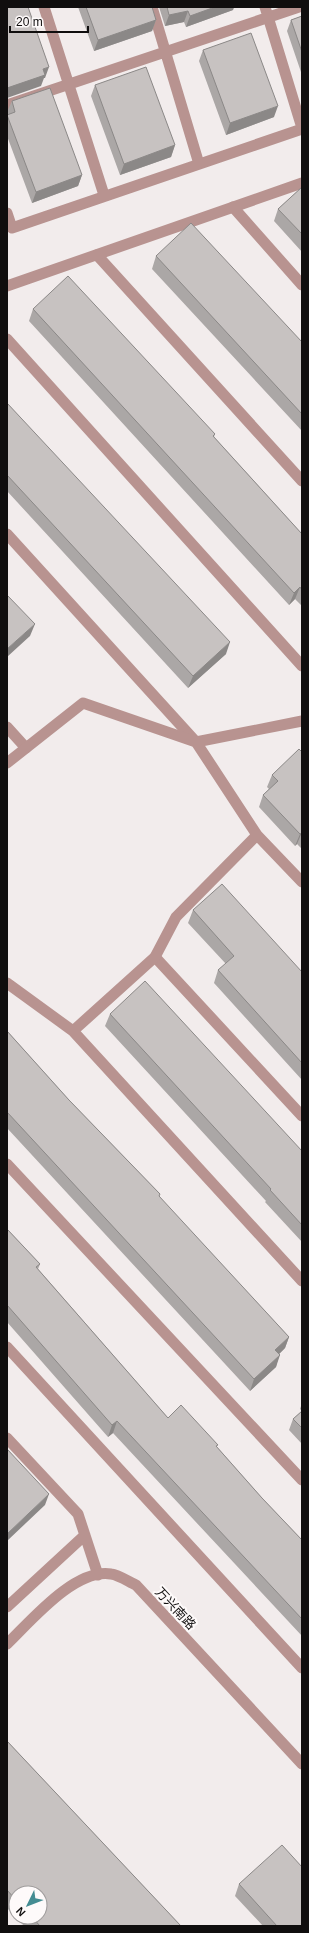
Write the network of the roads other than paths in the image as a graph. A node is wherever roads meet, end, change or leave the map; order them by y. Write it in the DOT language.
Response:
graph roads {
  1 [pos="44,7"];
  2 [pos="152,7"];
  3 [pos="299,7"];
  4 [pos="266,12"];
  5 [pos="165,52"];
  6 [pos="68,84"];
  7 [pos="7,105"];
  8 [pos="302,129"];
  9 [pos="199,164"];
  10 [pos="302,183"];
  11 [pos="104,195"];
  12 [pos="233,207"];
  13 [pos="7,212"];
  14 [pos="97,255"];
  15 [pos="302,285"];
  16 [pos="7,286"];
  17 [pos="7,339"];
  18 [pos="302,481"];
  19 [pos="7,534"];
  20 [pos="302,666"];
  21 [pos="302,721"];
  22 [pos="7,727"];
  23 [pos="196,742"];
  24 [pos="26,748"];
  25 [pos="7,763"];
  26 [pos="257,835"];
  27 [pos="302,882"];
  28 [pos="156,958"];
  29 [pos="7,983"];
  30 [pos="73,1030"];
  31 [pos="302,1116"];
  32 [pos="7,1164"];
  33 [pos="302,1281"];
  34 [pos="7,1347"];
  35 [pos="7,1438"];
  36 [pos="302,1480"];
  37 [pos="85,1535"];
  38 [pos="98,1575"];
  39 [pos="7,1607"];
  40 [pos="7,1644"];
  41 [pos="302,1668"];
  42 [pos="302,1764"];
  1 -- 6 [label="street"];
  2 -- 5 [label="street"];
  3 -- 4 [label="street"];
  4 -- 5 [label="street"];
  4 -- 8 [label="street"];
  5 -- 6 [label="street"];
  5 -- 9 [label="street"];
  6 -- 7 [label="street"];
  6 -- 11 [label="street"];
  8 -- 9 [label="street"];
  9 -- 11 [label="street"];
  10 -- 12 [label="street"];
  11 -- 13 [label="street"];
  12 -- 14 [label="street"];
  12 -- 15 [label="street"];
  14 -- 16 [label="street"];
  14 -- 18 [label="street"];
  17 -- 20 [label="street"];
  19 -- 23 [label="street"];
  21 -- 23 [label="street"];
  22 -- 24 [label="street"];
  23 -- 24 [label="street"];
  23 -- 26 [label="street"];
  24 -- 25 [label="street"];
  26 -- 27 [label="street"];
  26 -- 28 [label="street"];
  28 -- 30 [label="street"];
  28 -- 31 [label="street"];
  29 -- 30 [label="street"];
  30 -- 33 [label="street"];
  32 -- 36 [label="street"];
  34 -- 41 [label="street"];
  35 -- 37 [label="street"];
  37 -- 38 [label="street"];
  37 -- 39 [label="street"];
  38 -- 40 [label="street, 万兴南路"];
  38 -- 42 [label="street, 万兴南路"];
}
